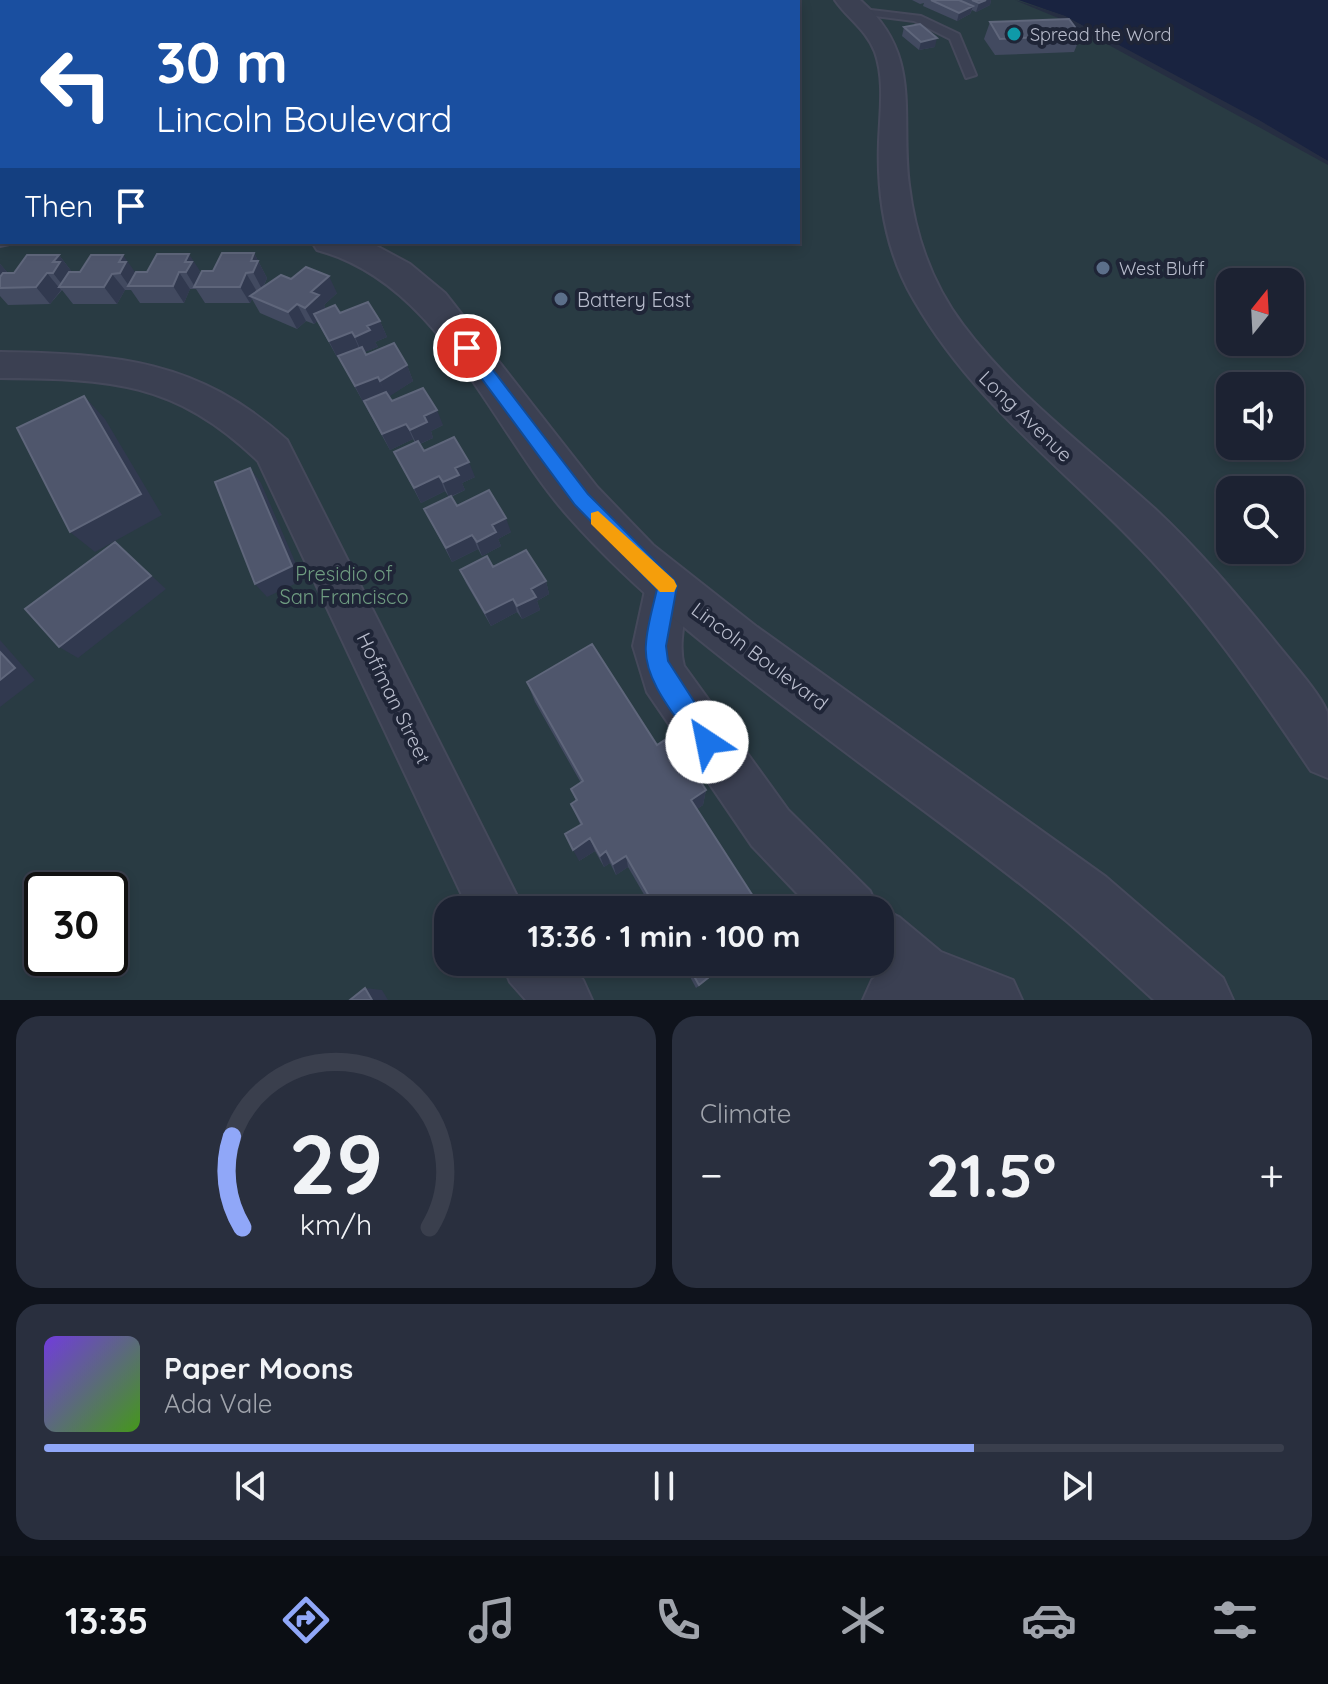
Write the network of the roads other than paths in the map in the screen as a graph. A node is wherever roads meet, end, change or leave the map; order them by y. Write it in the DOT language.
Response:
graph roads {
  1 [pos="855,6"];
  2 [pos="970,75"];
  3 [pos="335,244"];
  4 [pos="0,365"];
  5 [pos="667,586"];
  6 [pos="1328,754"];
  7 [pos="490,896"];
  8 [pos="837,896"];
  9 [pos="894,962"];
  10 [pos="542,976"];
  11 [pos="907,987"];
  12 [pos="563,1000"];
  13 [pos="993,1000"];
  14 [pos="1201,1000"];
  1 -- 2 [label="lane"];
  1 -- 6 [label="street, Long Avenue"];
  3 -- 5 [label="street, Lincoln Boulevard"];
  4 -- 7 [label="street, Hoffman Street"];
  5 -- 8 [label="street"];
  5 -- 14 [label="street, Lincoln Boulevard"];
  9 -- 11 [label="street"];
  10 -- 12 [label="street"];
  11 -- 13 [label="street"];
}
